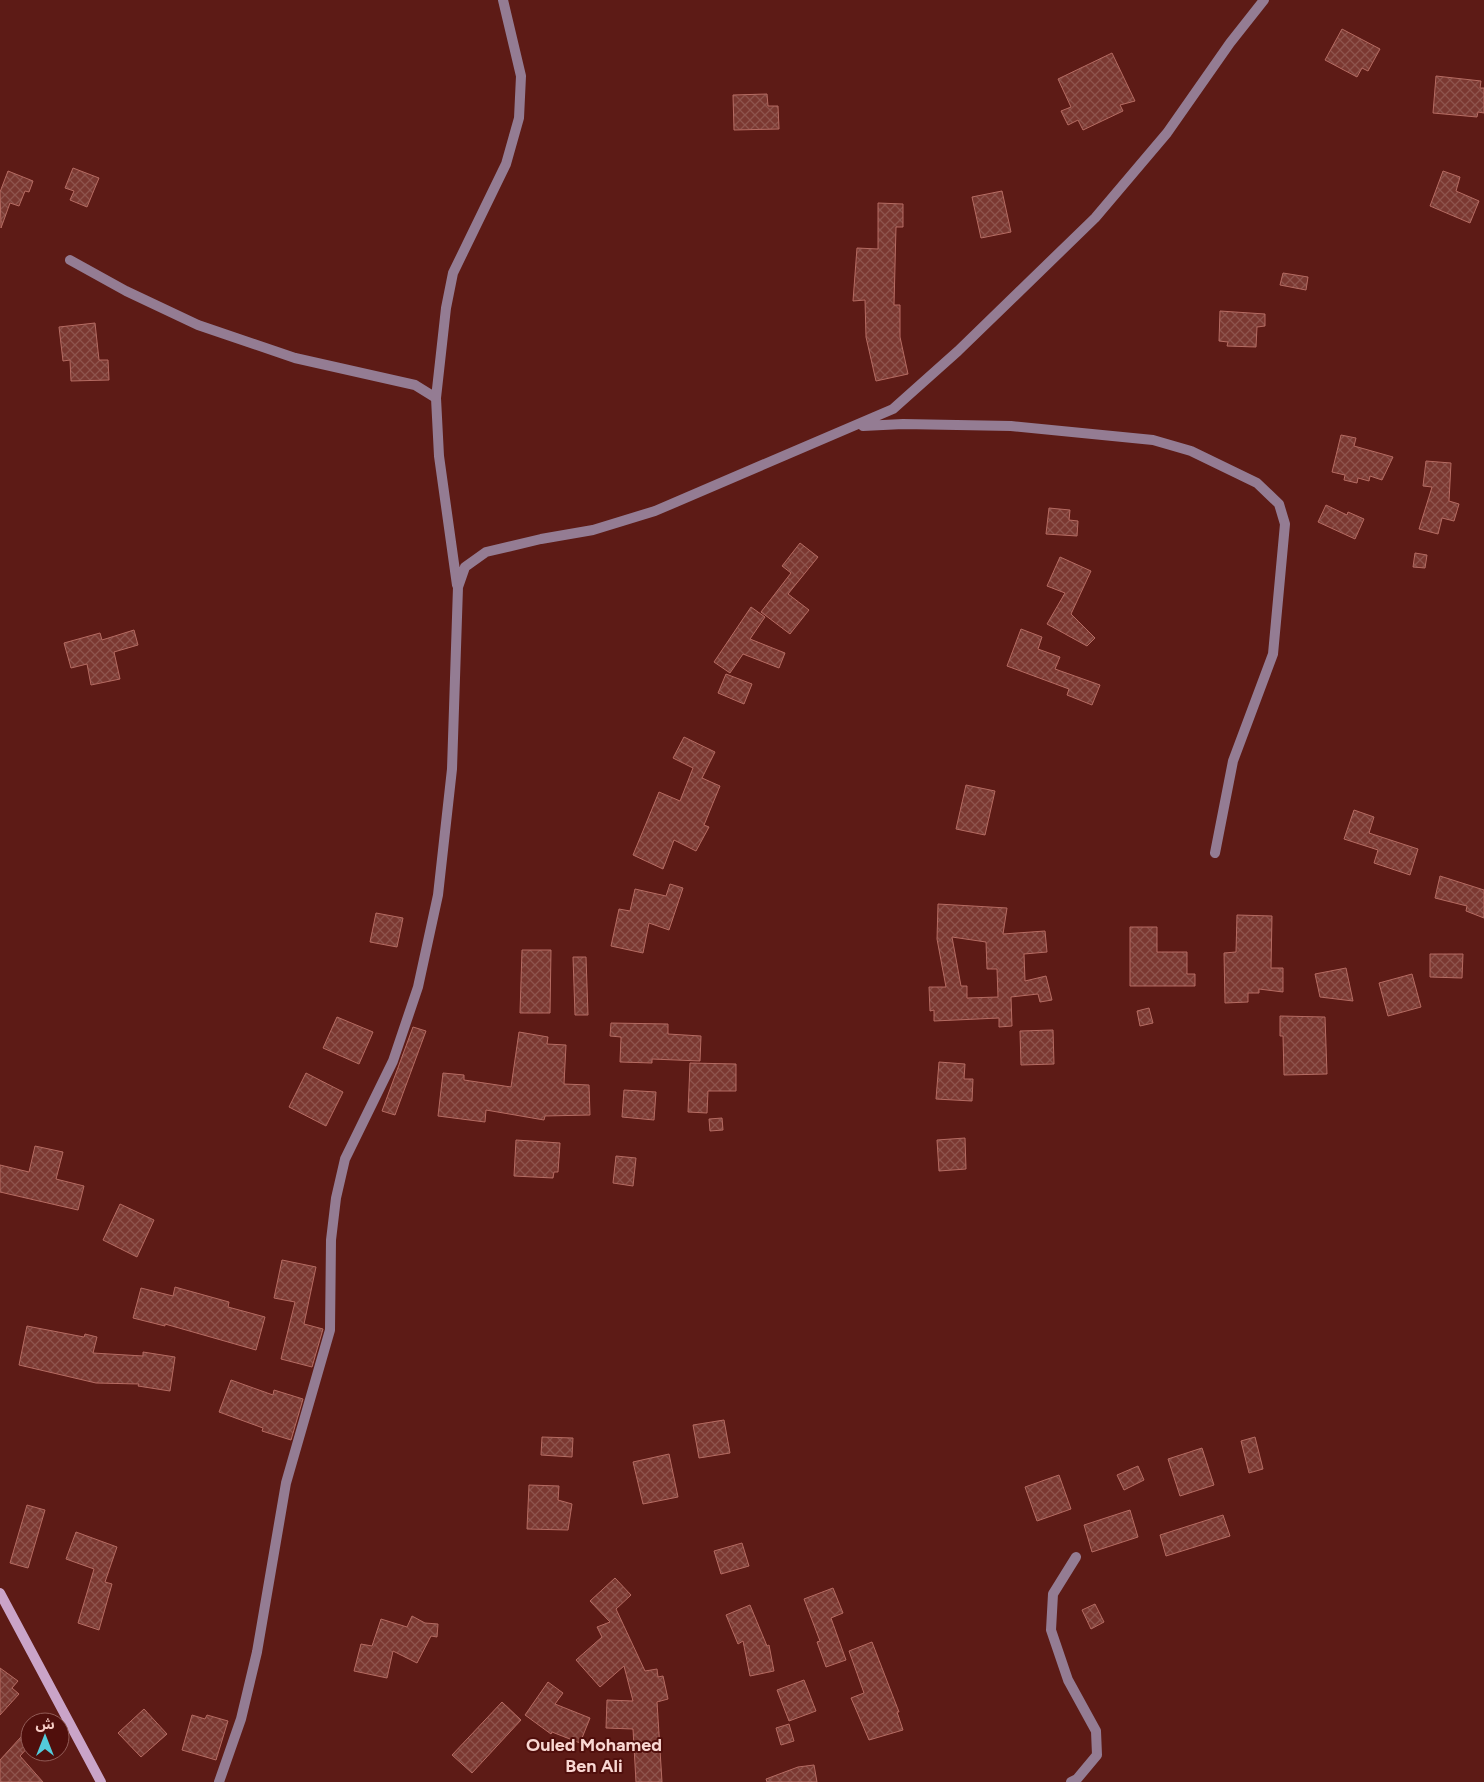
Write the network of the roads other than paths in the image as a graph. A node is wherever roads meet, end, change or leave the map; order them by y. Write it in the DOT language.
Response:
graph roads {
  1 [pos="502,0"];
  2 [pos="1264,0"];
  3 [pos="70,260"];
  4 [pos="436,398"];
  5 [pos="857,426"];
  6 [pos="458,587"];
  7 [pos="1215,853"];
  8 [pos="1076,1557"];
  9 [pos="0,1593"];
  10 [pos="101,1782"];
  11 [pos="219,1782"];
  12 [pos="1071,1782"];
  1 -- 4 [label="street"];
  2 -- 5 [label="street"];
  3 -- 4 [label="street"];
  4 -- 6 [label="street"];
  5 -- 6 [label="street"];
  5 -- 7 [label="street"];
  6 -- 11 [label="street"];
  8 -- 12 [label="street"];
  9 -- 10 [label="street"];
}
